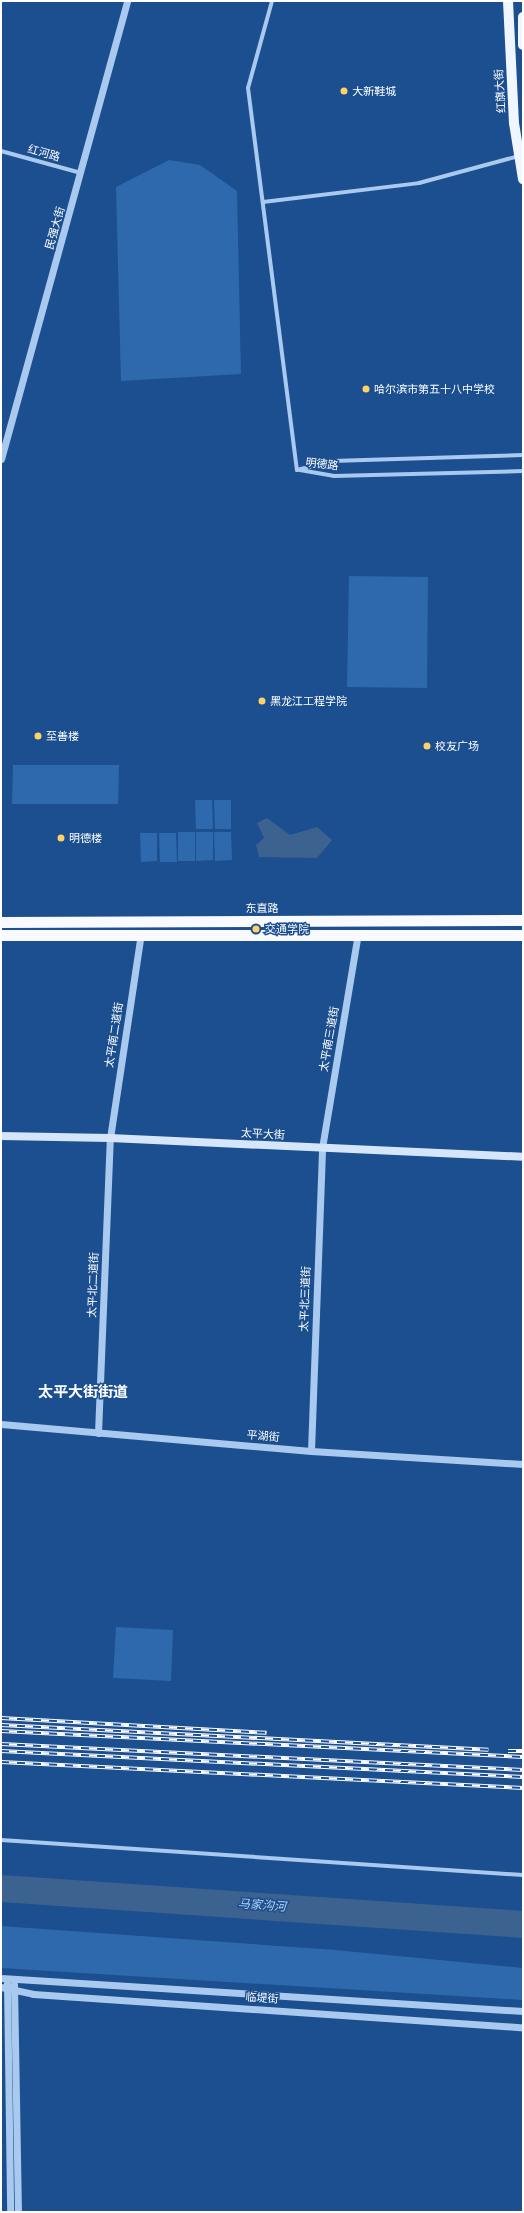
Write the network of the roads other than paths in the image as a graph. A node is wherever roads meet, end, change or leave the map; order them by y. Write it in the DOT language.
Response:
graph roads {
  1 [pos="127,1"];
  2 [pos="272,1"];
  3 [pos="508,1"];
  4 [pos="523,17"];
  5 [pos="523,45"];
  6 [pos="1,151"];
  7 [pos="521,156"];
  8 [pos="82,174"];
  9 [pos="523,179"];
  10 [pos="263,202"];
  11 [pos="523,455"];
  12 [pos="1,459"];
  13 [pos="297,470"];
  14 [pos="523,471"];
  15 [pos="523,920"];
  16 [pos="1,922"];
  17 [pos="141,934"];
  18 [pos="358,934"];
  19 [pos="1,935"];
  20 [pos="523,935"];
  21 [pos="1,1136"];
  22 [pos="110,1138"];
  23 [pos="322,1148"];
  24 [pos="523,1157"];
  25 [pos="1,1424"];
  26 [pos="98,1433"];
  27 [pos="311,1451"];
  28 [pos="523,1464"];
  29 [pos="1,1840"];
  30 [pos="523,1875"];
  31 [pos="7,1978"];
  32 [pos="8,1987"];
  33 [pos="523,2011"];
  34 [pos="523,2027"];
  35 [pos="10,2212"];
  36 [pos="18,2212"];
  1 -- 8 [label="street, 民强大街"];
  2 -- 10 [label="street"];
  3 -- 7 [label="main road, 红旗大街"];
  4 -- 5 [label="main road"];
  6 -- 8 [label="street, 红河路"];
  7 -- 9 [label="main road, 红旗大街"];
  7 -- 10 [label="street"];
  8 -- 12 [label="street, 民强大街"];
  10 -- 13 [label="street"];
  11 -- 13 [label="street, 明德路"];
  13 -- 14 [label="street, 明德路"];
  15 -- 16 [label="highway, 东直路"];
  17 -- 18 [label="highway"];
  17 -- 19 [label="highway"];
  17 -- 22 [label="street, 太平南二道街"];
  18 -- 20 [label="highway"];
  18 -- 23 [label="street, 太平南三道街"];
  21 -- 22 [label="main road, 太平大街"];
  22 -- 23 [label="main road, 太平大街"];
  22 -- 26 [label="street, 太平北二道街"];
  23 -- 24 [label="main road, 太平大街"];
  23 -- 27 [label="street, 太平北三道街"];
  25 -- 26 [label="street, 平湖街"];
  26 -- 27 [label="street, 平湖街"];
  27 -- 28 [label="street, 平湖街"];
  29 -- 30 [label="street"];
  31 -- 32 [label="street"];
  31 -- 33 [label="street, 临堤街"];
  32 -- 34 [label="street, 临堤街"];
  32 -- 35 [label="street"];
  32 -- 36 [label="street"];
}
